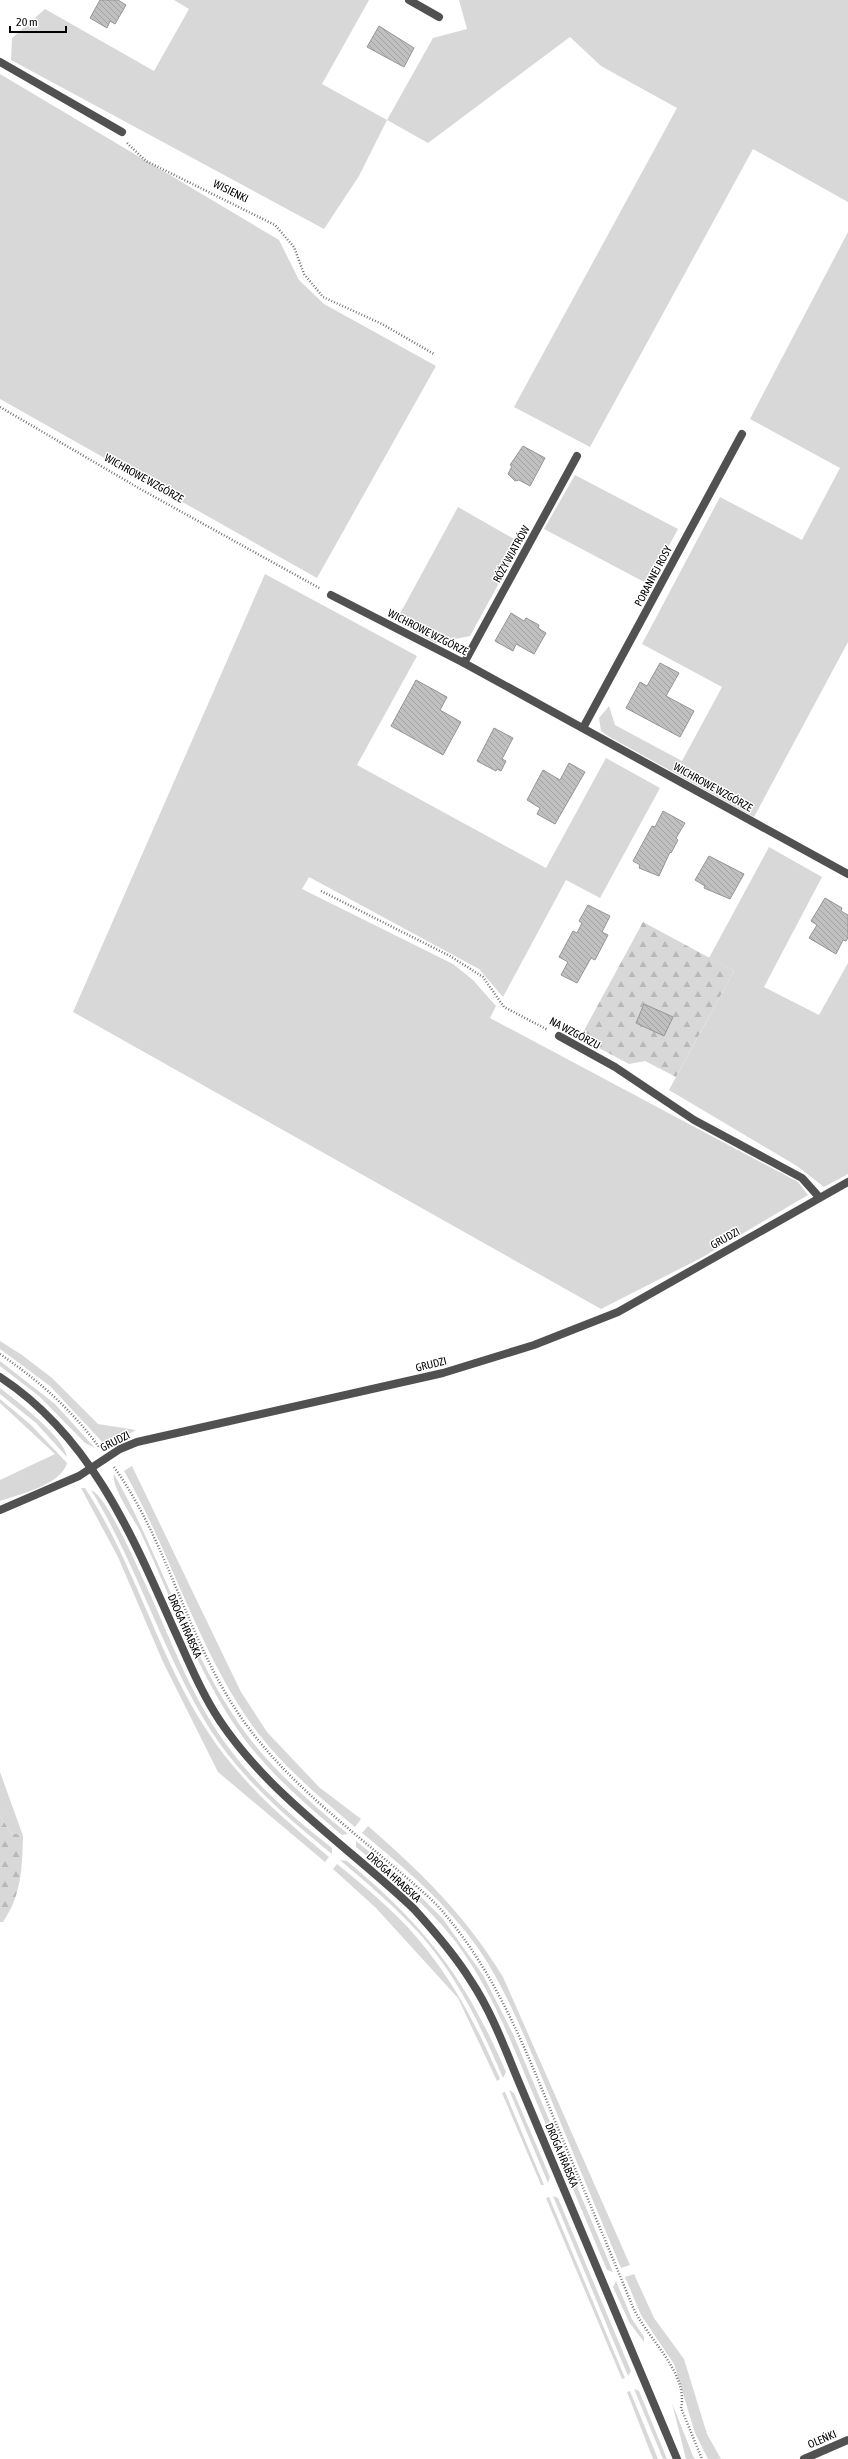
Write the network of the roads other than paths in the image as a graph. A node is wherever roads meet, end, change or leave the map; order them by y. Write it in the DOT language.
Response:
graph roads {
  1 [pos="409,0"];
  2 [pos="439,17"];
  3 [pos="0,62"];
  4 [pos="122,132"];
  5 [pos="742,434"];
  6 [pos="577,456"];
  7 [pos="331,595"];
  8 [pos="464,663"];
  9 [pos="583,728"];
  10 [pos="848,874"];
  11 [pos="559,1036"];
  12 [pos="848,1182"];
  13 [pos="819,1197"];
  14 [pos="0,1377"];
  15 [pos="92,1467"];
  16 [pos="0,1510"];
  17 [pos="848,2440"];
  18 [pos="677,2459"];
  19 [pos="804,2459"];
  1 -- 2 [label="street"];
  3 -- 4 [label="street"];
  5 -- 9 [label="street, PORANNEJ ROSY"];
  6 -- 8 [label="street, RÓŻY WIATRÓW"];
  7 -- 8 [label="street, WICHROWE WZGÓRZE"];
  8 -- 9 [label="street, WICHROWE WZGÓRZE"];
  9 -- 10 [label="street, WICHROWE WZGÓRZE"];
  11 -- 13 [label="street, NA WZGÓRZU"];
  12 -- 13 [label="street, GRUDZI"];
  13 -- 15 [label="street, GRUDZI"];
  14 -- 15 [label="street, DROGA HRABSKA"];
  15 -- 16 [label="street, GRUDZI"];
  15 -- 18 [label="street, DROGA HRABSKA"];
  17 -- 19 [label="street, OLEŃKI"];
}
